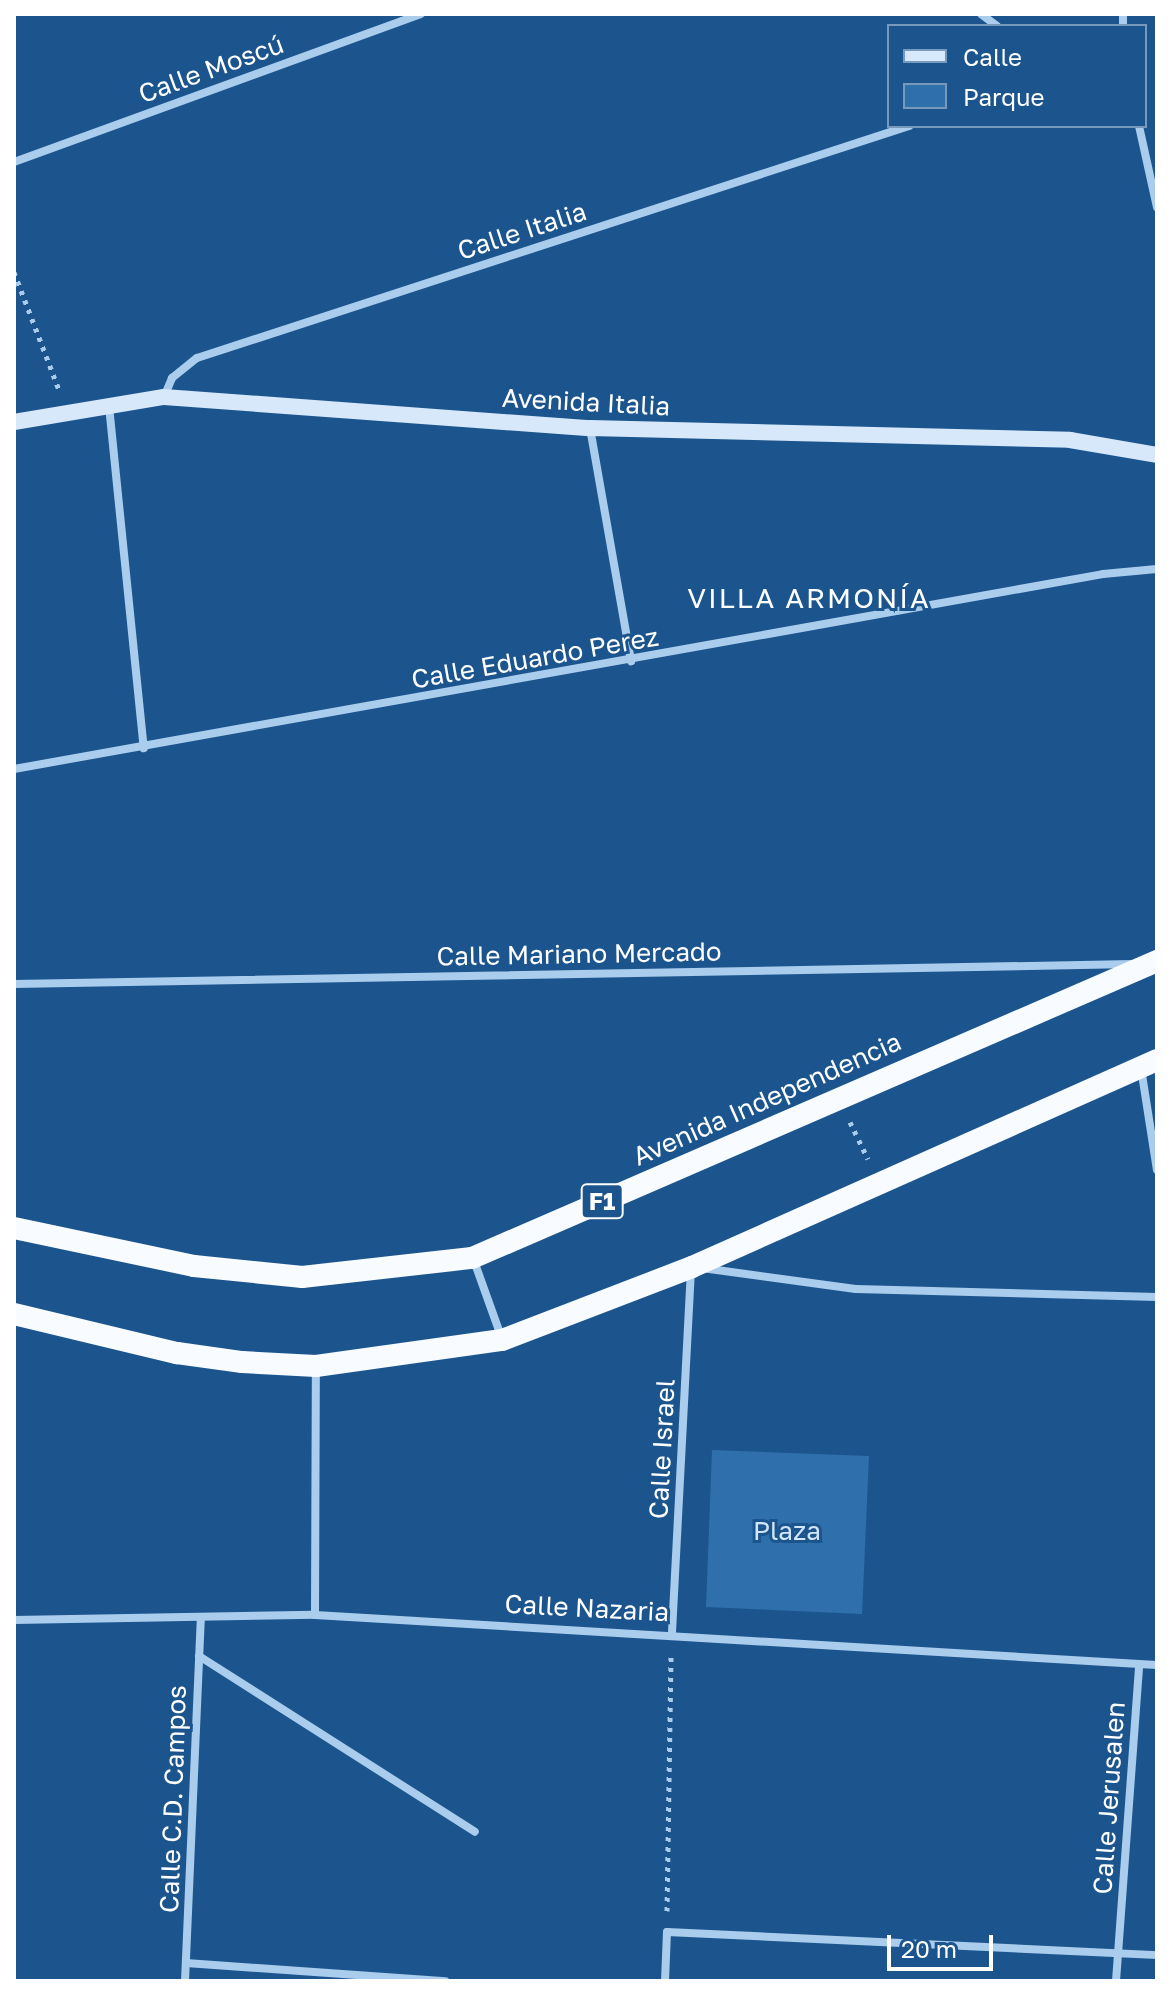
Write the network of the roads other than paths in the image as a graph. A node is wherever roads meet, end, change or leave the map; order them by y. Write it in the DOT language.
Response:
graph roads {
  1 [pos="421,14"];
  2 [pos="903,128"];
  3 [pos="1139,128"];
  4 [pos="14,162"];
  5 [pos="1157,207"];
  6 [pos="164,397"];
  7 [pos="108,403"];
  8 [pos="14,422"];
  9 [pos="590,428"];
  10 [pos="1157,455"];
  11 [pos="1157,569"];
  12 [pos="631,661"];
  13 [pos="144,748"];
  14 [pos="14,769"];
  15 [pos="1151,962"];
  16 [pos="14,984"];
  17 [pos="1149,1063"];
  18 [pos="1157,1170"];
  19 [pos="14,1228"];
  20 [pos="472,1258"];
  21 [pos="692,1267"];
  22 [pos="1157,1297"];
  23 [pos="14,1314"];
  24 [pos="502,1340"];
  25 [pos="316,1366"];
  26 [pos="315,1615"];
  27 [pos="201,1618"];
  28 [pos="14,1620"];
  29 [pos="672,1632"];
  30 [pos="199,1656"];
  31 [pos="1157,1665"];
  32 [pos="1139,1666"];
  33 [pos="475,1832"];
  34 [pos="1118,1954"];
  35 [pos="1157,1955"];
  36 [pos="186,1963"];
  37 [pos="185,1981"];
  38 [pos="445,1981"];
  39 [pos="665,1981"];
  40 [pos="1116,1981"];
  1 -- 4 [label="street, Calle Moscú"];
  2 -- 6 [label="street, Calle Italia"];
  3 -- 5 [label="street"];
  6 -- 7 [label="main road, Avenida Italia"];
  6 -- 9 [label="main road, Avenida Italia"];
  7 -- 8 [label="main road, Avenida Italia"];
  7 -- 13 [label="street"];
  9 -- 10 [label="main road, Avenida Italia"];
  9 -- 12 [label="street"];
  11 -- 12 [label="street, Calle Eduardo Perez"];
  12 -- 13 [label="street, Calle Eduardo Perez"];
  13 -- 14 [label="street, Calle Eduardo Perez"];
  15 -- 16 [label="street, Calle Mariano Mercado"];
  15 -- 20 [label="highway, Avenida Independencia / F1"];
  17 -- 18 [label="street"];
  17 -- 21 [label="highway"];
  19 -- 20 [label="highway, Avenida Independencia / F1"];
  20 -- 24 [label="street"];
  21 -- 22 [label="street"];
  21 -- 24 [label="highway"];
  21 -- 29 [label="street, Calle Israel"];
  23 -- 25 [label="highway"];
  24 -- 25 [label="highway"];
  25 -- 26 [label="street"];
  26 -- 27 [label="street, Calle Nazaria"];
  26 -- 29 [label="street, Calle Nazaria"];
  27 -- 28 [label="street, Calle Nazaria"];
  27 -- 30 [label="street, Calle C.D. Campos"];
  29 -- 32 [label="street, Calle Nazaria"];
  30 -- 33 [label="street"];
  30 -- 36 [label="street, Calle C.D. Campos"];
  31 -- 32 [label="street, Calle Nazaria"];
  32 -- 34 [label="street, Calle Jerusalen"];
  34 -- 35 [label="street"];
  34 -- 39 [label="street"];
  34 -- 40 [label="street, Calle Jerusalen"];
  36 -- 37 [label="street, Calle C.D. Campos"];
  36 -- 38 [label="street"];
}
